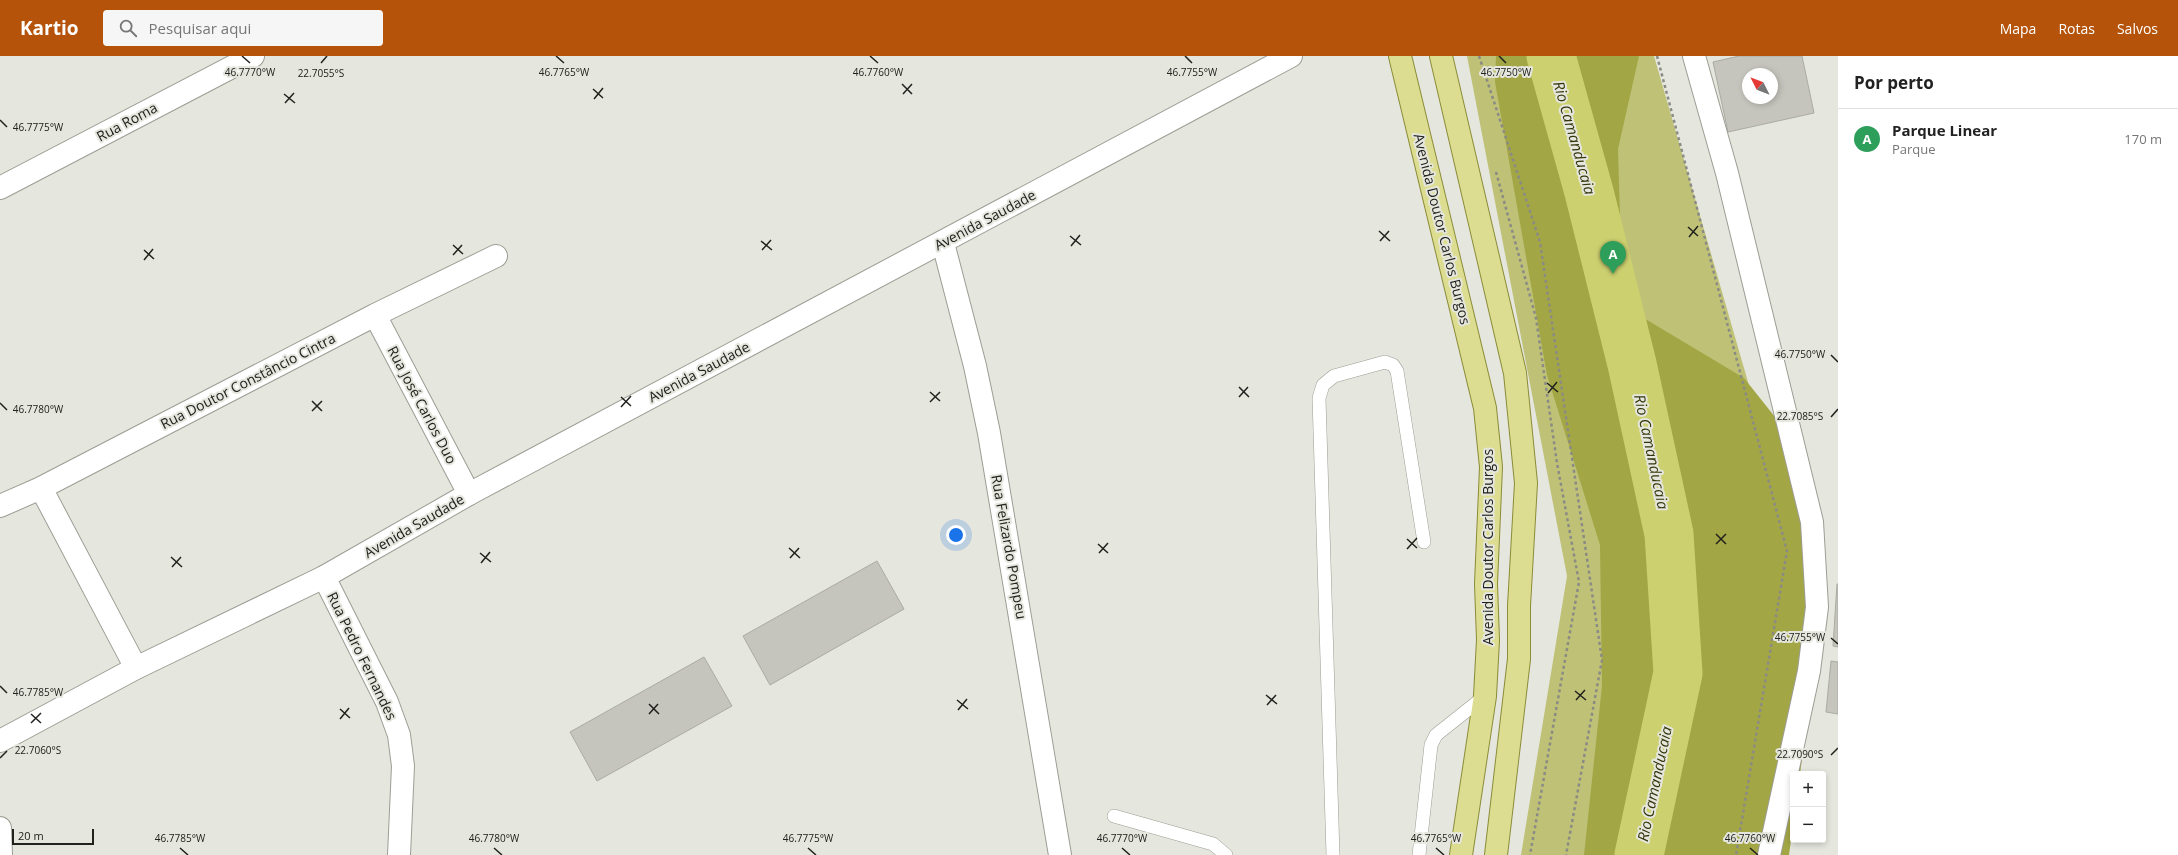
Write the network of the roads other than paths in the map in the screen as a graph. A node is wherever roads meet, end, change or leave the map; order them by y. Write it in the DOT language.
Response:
graph roads {
  1 [pos="253,56"];
  2 [pos="1291,56"];
  3 [pos="1400,56"];
  4 [pos="1442,56"];
  5 [pos="1694,56"];
  6 [pos="0,188"];
  7 [pos="943,243"];
  8 [pos="496,256"];
  9 [pos="374,315"];
  10 [pos="41,488"];
  11 [pos="469,494"];
  12 [pos="0,506"];
  13 [pos="1424,542"];
  14 [pos="324,578"];
  15 [pos="136,668"];
  16 [pos="1485,696"];
  17 [pos="0,741"];
  18 [pos="1114,816"];
  19 [pos="0,828"];
  20 [pos="0,855"];
  21 [pos="399,855"];
  22 [pos="1060,855"];
  23 [pos="1226,855"];
  24 [pos="1333,855"];
  25 [pos="1419,855"];
  26 [pos="1461,855"];
  27 [pos="1496,855"];
  28 [pos="1769,855"];
  1 -- 6 [label="street, Rua Roma"];
  2 -- 7 [label="street, Avenida Saudade"];
  3 -- 16 [label="main road, Avenida Doutor Carlos Burgos"];
  4 -- 27 [label="main road"];
  5 -- 28 [label="street"];
  7 -- 11 [label="street, Avenida Saudade"];
  7 -- 22 [label="street, Rua Felizardo Pompeu"];
  8 -- 9 [label="street, Rua Doutor Constâncio Cintra"];
  9 -- 10 [label="street, Rua Doutor Constâncio Cintra"];
  9 -- 11 [label="street, Rua José Carlos Duo"];
  10 -- 12 [label="street, Rua Doutor Constâncio Cintra"];
  10 -- 15 [label="street"];
  11 -- 14 [label="street, Avenida Saudade"];
  13 -- 24 [label="lane"];
  14 -- 15 [label="street, Avenida Saudade"];
  14 -- 21 [label="street, Rua Pedro Fernandes"];
  15 -- 17 [label="street, Avenida Saudade"];
  16 -- 25 [label="lane"];
  16 -- 26 [label="main road, Avenida Doutor Carlos Burgos"];
  18 -- 23 [label="lane"];
  19 -- 20 [label="street"];
}
